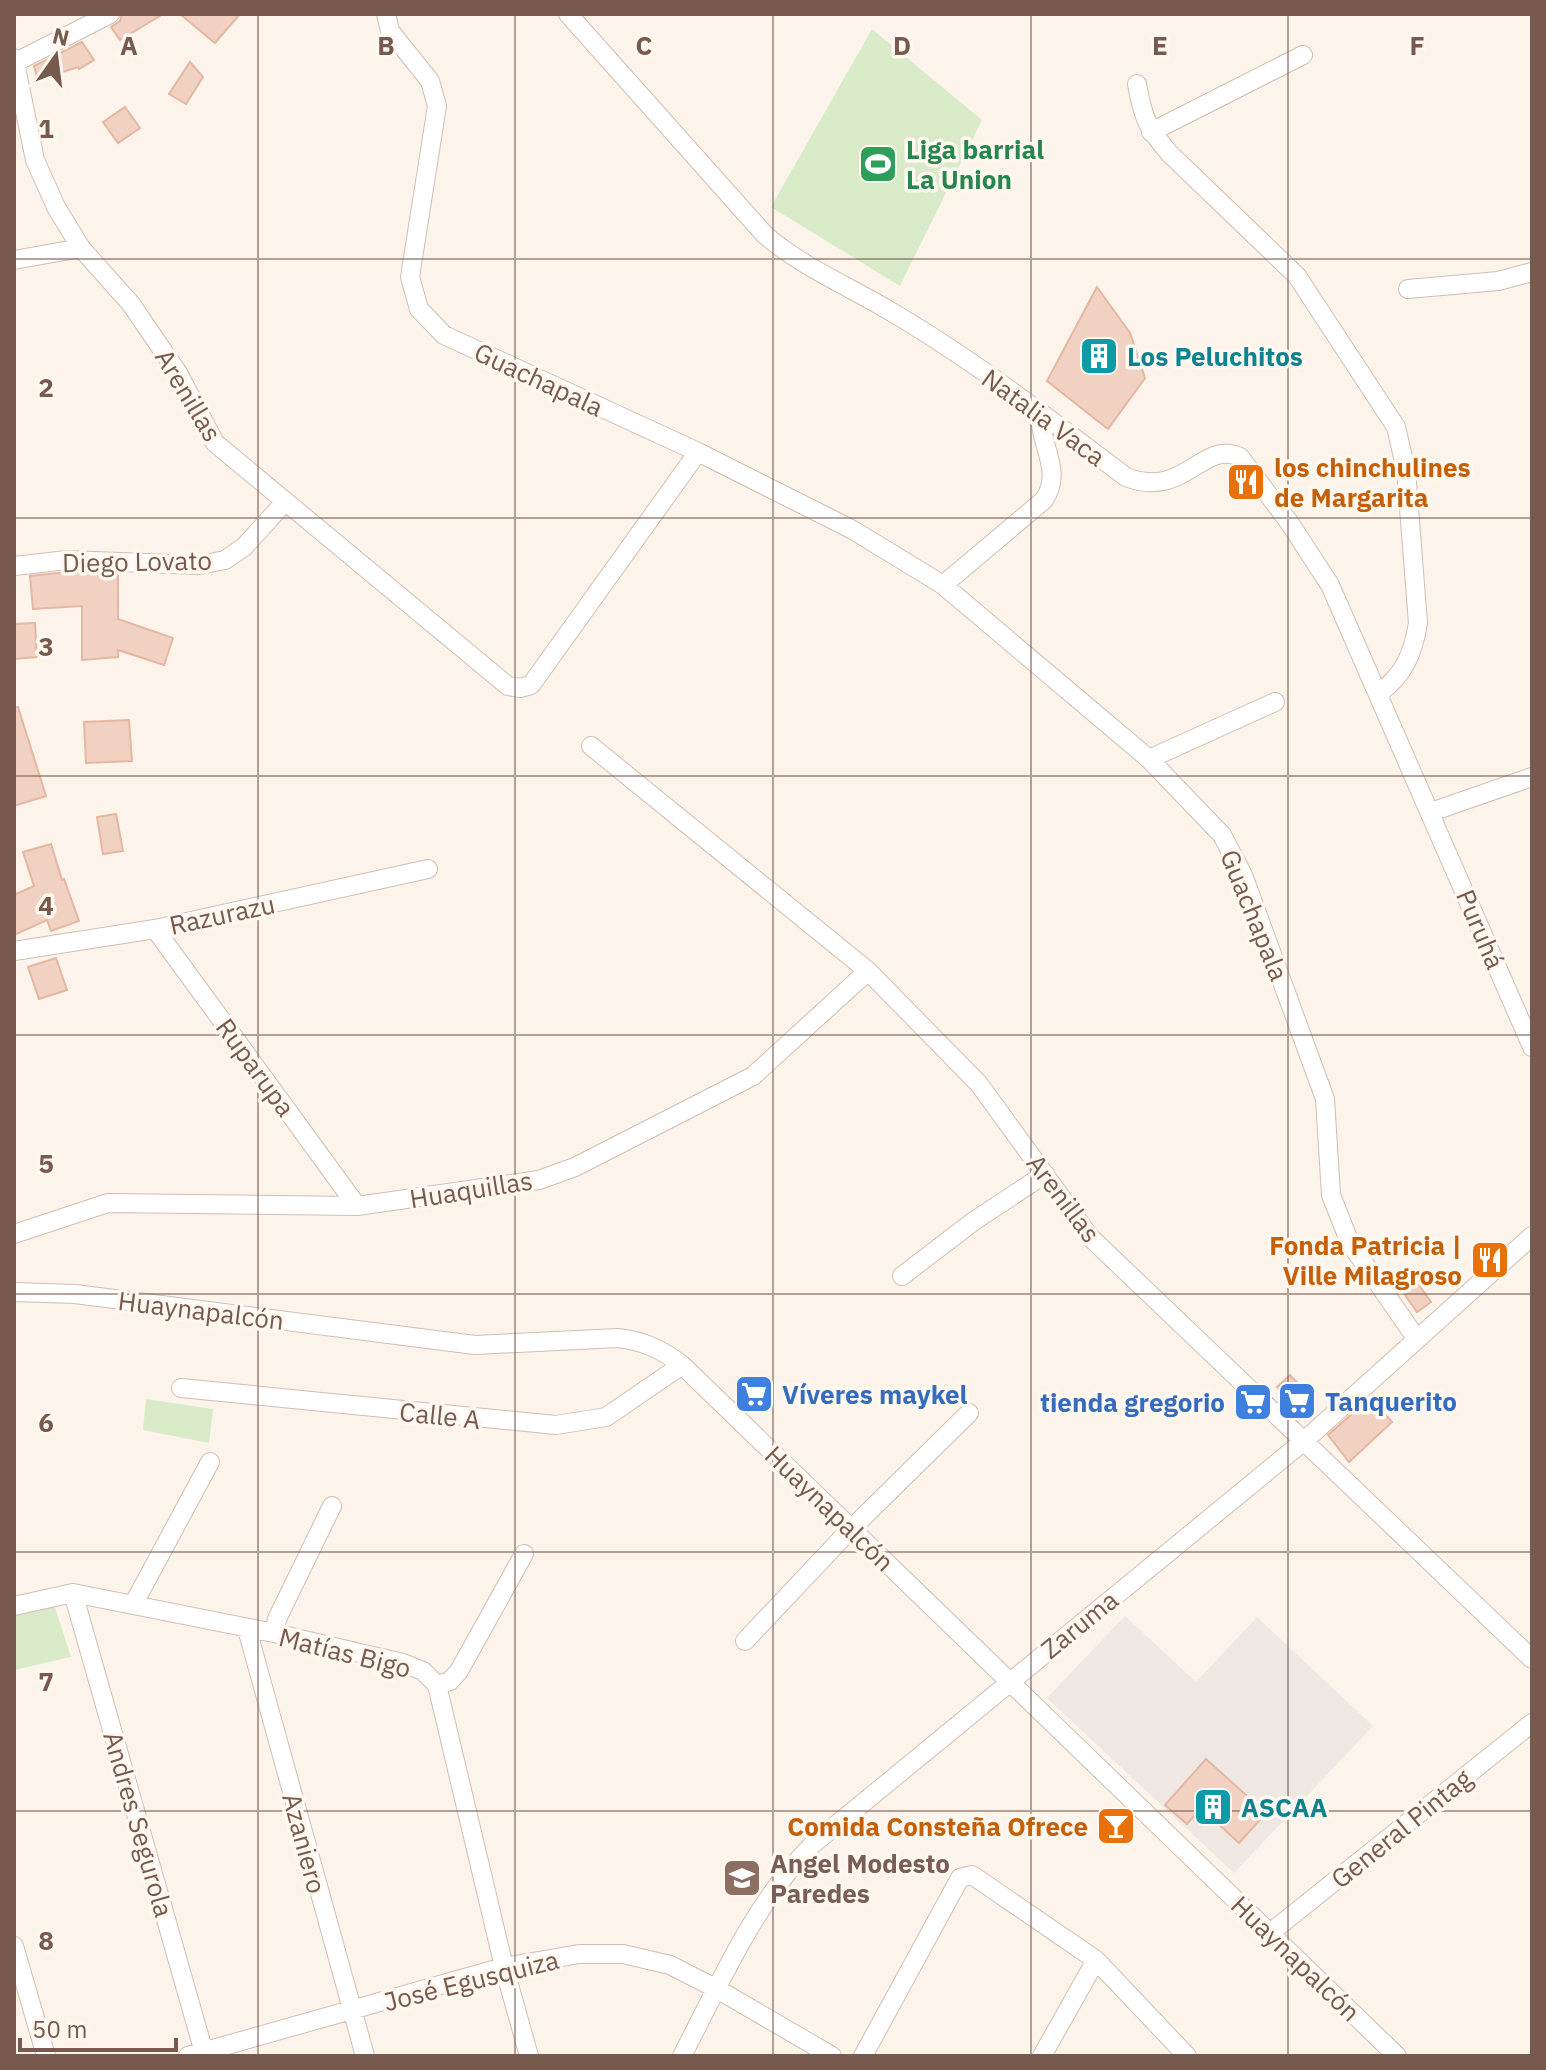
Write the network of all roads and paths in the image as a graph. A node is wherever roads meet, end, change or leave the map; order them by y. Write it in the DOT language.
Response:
graph roads {
  1 [pos="110,14"];
  2 [pos="386,14"];
  3 [pos="568,14"];
  4 [pos="1303,55"];
  5 [pos="14,60"];
  6 [pos="1137,84"];
  7 [pos="1151,132"];
  8 [pos="81,248"];
  9 [pos="14,260"];
  10 [pos="1532,272"];
  11 [pos="1408,289"];
  12 [pos="1041,413"];
  13 [pos="698,452"];
  14 [pos="284,503"];
  15 [pos="14,566"];
  16 [pos="943,585"];
  17 [pos="1378,694"];
  18 [pos="1275,702"];
  19 [pos="591,746"];
  20 [pos="1149,759"];
  21 [pos="1532,777"];
  22 [pos="1431,812"];
  23 [pos="428,869"];
  24 [pos="155,929"];
  25 [pos="14,951"];
  26 [pos="868,971"];
  27 [pos="1532,1047"];
  28 [pos="1045,1174"];
  29 [pos="357,1206"];
  30 [pos="14,1234"];
  31 [pos="1532,1236"];
  32 [pos="902,1276"];
  33 [pos="14,1292"];
  34 [pos="1416,1338"];
  35 [pos="682,1365"];
  36 [pos="181,1388"];
  37 [pos="969,1413"];
  38 [pos="1304,1441"];
  39 [pos="210,1462"];
  40 [pos="332,1506"];
  41 [pos="851,1530"];
  42 [pos="524,1554"];
  43 [pos="73,1593"];
  44 [pos="133,1605"];
  45 [pos="14,1606"];
  46 [pos="247,1629"];
  47 [pos="274,1633"];
  48 [pos="745,1641"];
  49 [pos="1532,1659"];
  50 [pos="1009,1681"];
  51 [pos="437,1685"];
  52 [pos="1532,1723"];
  53 [pos="1270,1933"];
  54 [pos="14,1946"];
  55 [pos="1096,1960"];
  56 [pos="504,1967"];
  57 [pos="717,1989"];
  58 [pos="351,2010"];
  59 [pos="199,2055"];
  60 [pos="46,2056"];
  61 [pos="365,2056"];
  62 [pos="529,2056"];
  63 [pos="682,2056"];
  64 [pos="832,2056"];
  65 [pos="863,2056"];
  66 [pos="1042,2056"];
  67 [pos="1187,2056"];
  68 [pos="1397,2056"];
  1 -- 5 [label="street"];
  2 -- 13 [label="street, Guachapala"];
  3 -- 12 [label="street, Natalia Vaca"];
  4 -- 7 [label="street"];
  5 -- 8 [label="street, Arenillas"];
  6 -- 7 [label="street"];
  7 -- 17 [label="street"];
  8 -- 9 [label="street"];
  8 -- 14 [label="street, Arenillas"];
  10 -- 11 [label="street"];
  12 -- 16 [label="street"];
  12 -- 17 [label="street, Natalia Vaca"];
  13 -- 14 [label="street, Arenillas"];
  13 -- 16 [label="street, Guachapala"];
  14 -- 15 [label="street, Diego Lovato"];
  16 -- 20 [label="street, Guachapala"];
  17 -- 22 [label="street, Natalia Vaca"];
  18 -- 20 [label="street"];
  19 -- 26 [label="street, Arenillas"];
  20 -- 34 [label="street, Guachapala"];
  21 -- 22 [label="street"];
  22 -- 27 [label="street, Puruhá"];
  23 -- 24 [label="street, Razurazu"];
  24 -- 25 [label="street, Razurazu"];
  24 -- 29 [label="street, Ruparupa"];
  26 -- 28 [label="street, Arenillas"];
  26 -- 29 [label="street, Huaquillas"];
  28 -- 32 [label="street"];
  28 -- 38 [label="street, Arenillas"];
  29 -- 30 [label="street, Huaquillas"];
  31 -- 34 [label="street, Zaruma"];
  33 -- 35 [label="street, Huaynapalcón"];
  34 -- 38 [label="street, Zaruma"];
  35 -- 36 [label="street, Calle A"];
  35 -- 41 [label="street, Huaynapalcón"];
  37 -- 41 [label="street"];
  38 -- 49 [label="street, Arenillas"];
  38 -- 50 [label="street, Zaruma"];
  39 -- 44 [label="street"];
  40 -- 47 [label="street"];
  41 -- 48 [label="street"];
  41 -- 50 [label="street, Huaynapalcón"];
  42 -- 51 [label="street"];
  43 -- 44 [label="street, Matías Bigo"];
  43 -- 45 [label="street, Matías Bigo"];
  43 -- 59 [label="street, Andres Segurola"];
  44 -- 46 [label="street, Matías Bigo"];
  46 -- 47 [label="street, Matías Bigo"];
  46 -- 58 [label="street, Azaniero"];
  47 -- 51 [label="street, Matías Bigo"];
  50 -- 53 [label="street, Huaynapalcón"];
  50 -- 57 [label="street, Zaruma"];
  51 -- 56 [label="street, Matías Bigo"];
  52 -- 53 [label="street, General Pintag"];
  53 -- 68 [label="street, Huaynapalcón"];
  54 -- 60 [label="street"];
  55 -- 65 [label="street"];
  55 -- 66 [label="street"];
  55 -- 67 [label="street"];
  56 -- 57 [label="street, José Egusquiza"];
  56 -- 58 [label="street, José Egusquiza"];
  56 -- 62 [label="street, Matías Bigo"];
  57 -- 63 [label="street, Zaruma"];
  57 -- 64 [label="street, José Egusquiza"];
  58 -- 59 [label="street, José Egusquiza"];
  58 -- 61 [label="street, Azaniero"];
}
